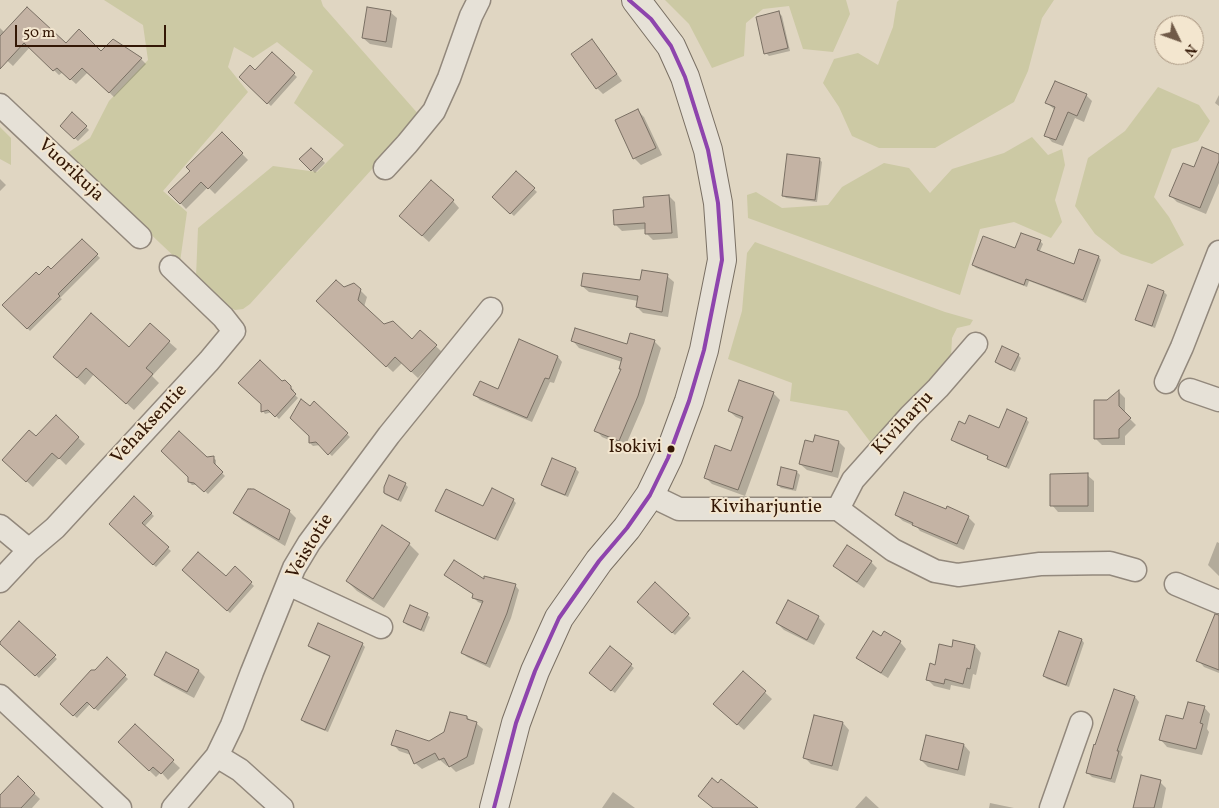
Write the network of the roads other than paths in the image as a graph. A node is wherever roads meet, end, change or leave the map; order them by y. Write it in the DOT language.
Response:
graph roads {
  1 [pos="478,0"];
  2 [pos="629,0"];
  3 [pos="644,10"];
  4 [pos="0,105"];
  5 [pos="385,168"];
  6 [pos="140,237"];
  7 [pos="1219,252"];
  8 [pos="171,266"];
  9 [pos="491,309"];
  10 [pos="976,344"];
  11 [pos="1166,382"];
  12 [pos="1190,390"];
  13 [pos="1219,400"];
  14 [pos="650,495"];
  15 [pos="838,508"];
  16 [pos="0,526"];
  17 [pos="28,550"];
  18 [pos="1135,570"];
  19 [pos="0,580"];
  20 [pos="288,584"];
  21 [pos="1176,584"];
  22 [pos="1219,602"];
  23 [pos="382,627"];
  24 [pos="0,696"];
  25 [pos="1081,724"];
  26 [pos="217,756"];
  27 [pos="500,806"];
  28 [pos="120,808"];
  29 [pos="173,808"];
  30 [pos="282,808"];
  31 [pos="1051,808"];
  1 -- 5 [label="street"];
  2 -- 3 [label="street"];
  3 -- 14 [label="street"];
  4 -- 6 [label="street, Vuorikuja"];
  7 -- 11 [label="street"];
  8 -- 17 [label="street, Vehaksentie"];
  9 -- 20 [label="street, Veistotie"];
  10 -- 15 [label="street, Kiviharju"];
  12 -- 13 [label="street"];
  14 -- 15 [label="street, Kiviharjuntie"];
  14 -- 27 [label="street"];
  15 -- 18 [label="street, Kiviharjuntie"];
  16 -- 17 [label="street"];
  17 -- 19 [label="street, Vehaksentie"];
  20 -- 23 [label="street"];
  20 -- 26 [label="street, Veistotie"];
  21 -- 22 [label="street"];
  24 -- 28 [label="street"];
  25 -- 31 [label="street"];
  26 -- 29 [label="street, Veistotie"];
  26 -- 30 [label="street"];
}
